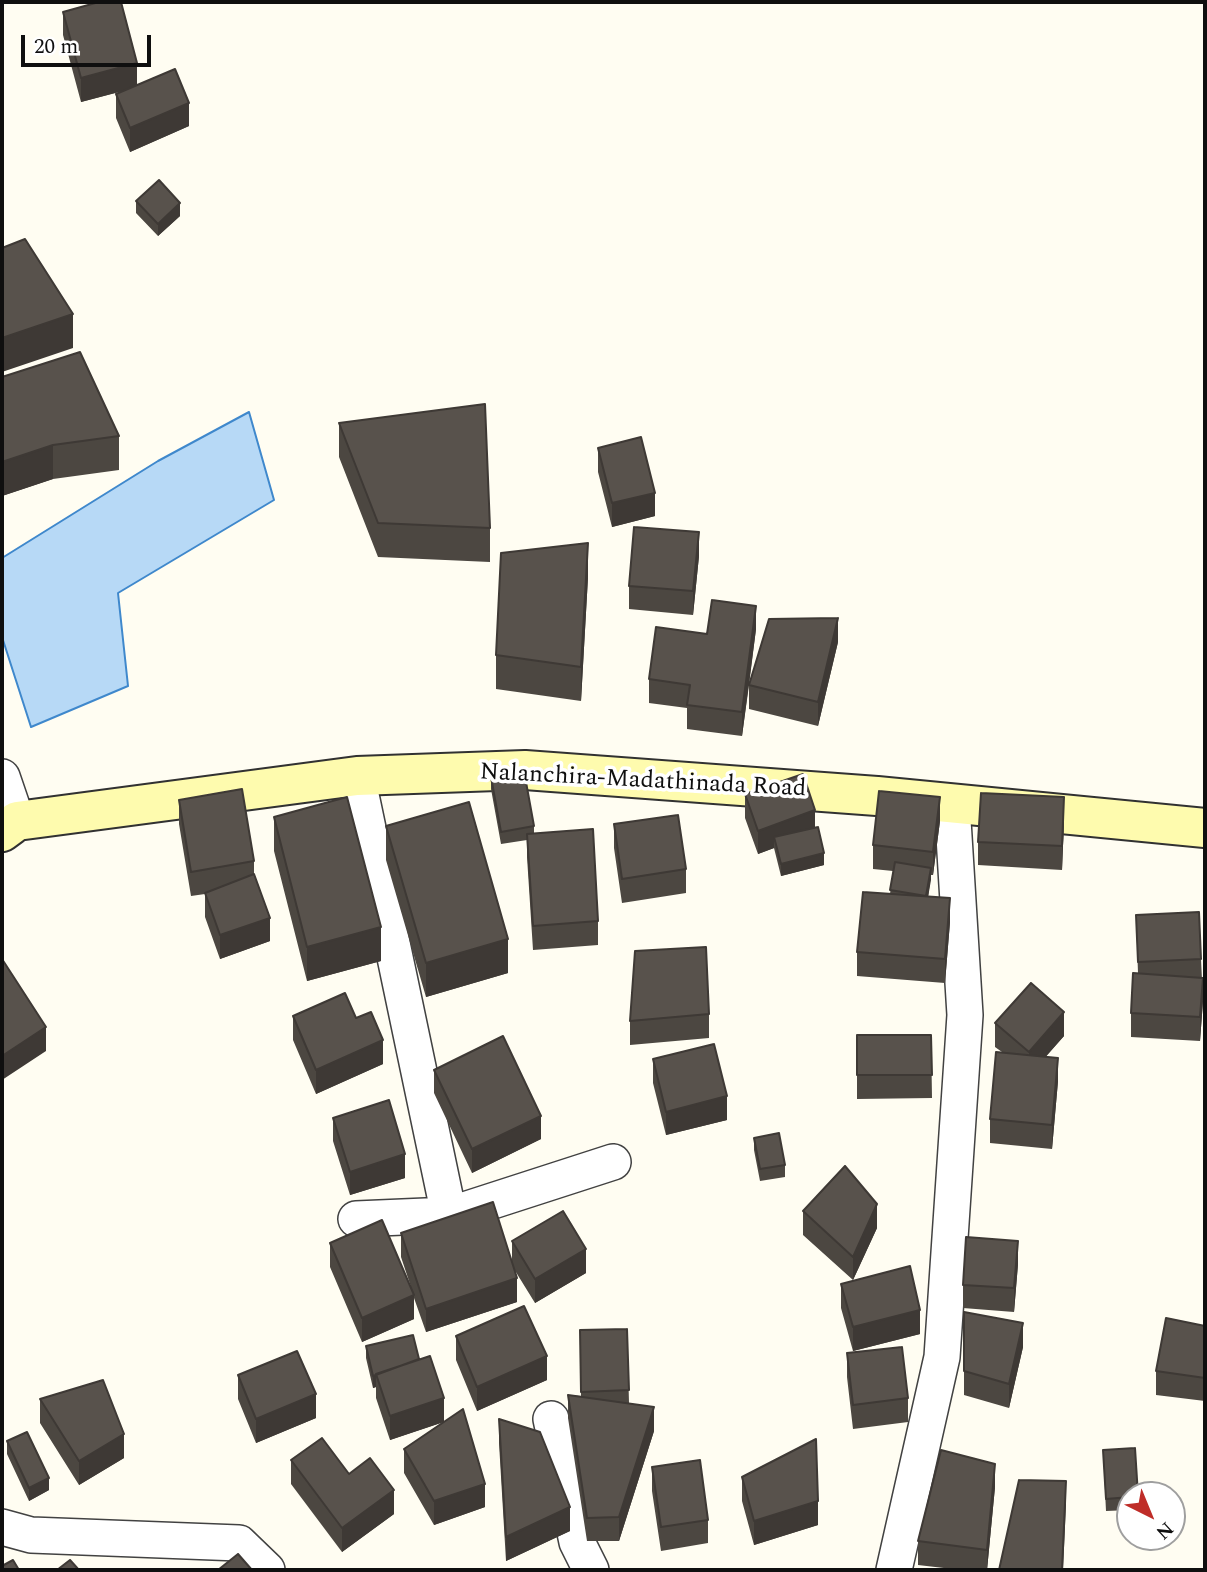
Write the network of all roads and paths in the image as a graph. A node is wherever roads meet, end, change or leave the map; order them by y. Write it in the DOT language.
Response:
graph roads {
  1 [pos="357,776"];
  2 [pos="2,777"];
  3 [pos="952,804"];
  4 [pos="9,827"];
  5 [pos="1205,828"];
  6 [pos="613,1162"];
  7 [pos="449,1215"];
  8 [pos="356,1219"];
  9 [pos="551,1419"];
  10 [pos="2,1527"];
  11 [pos="267,1570"];
  12 [pos="591,1570"];
  13 [pos="894,1570"];
  1 -- 3 [label="street, Nalanchira-Madathinada Road"];
  1 -- 4 [label="street, Nalanchira-Madathinada Road"];
  1 -- 7 [label="street"];
  2 -- 4 [label="street"];
  3 -- 5 [label="street, Nalanchira-Madathinada Road"];
  3 -- 13 [label="street"];
  6 -- 7 [label="street"];
  7 -- 8 [label="street"];
  9 -- 12 [label="street"];
  10 -- 11 [label="street"];
}
